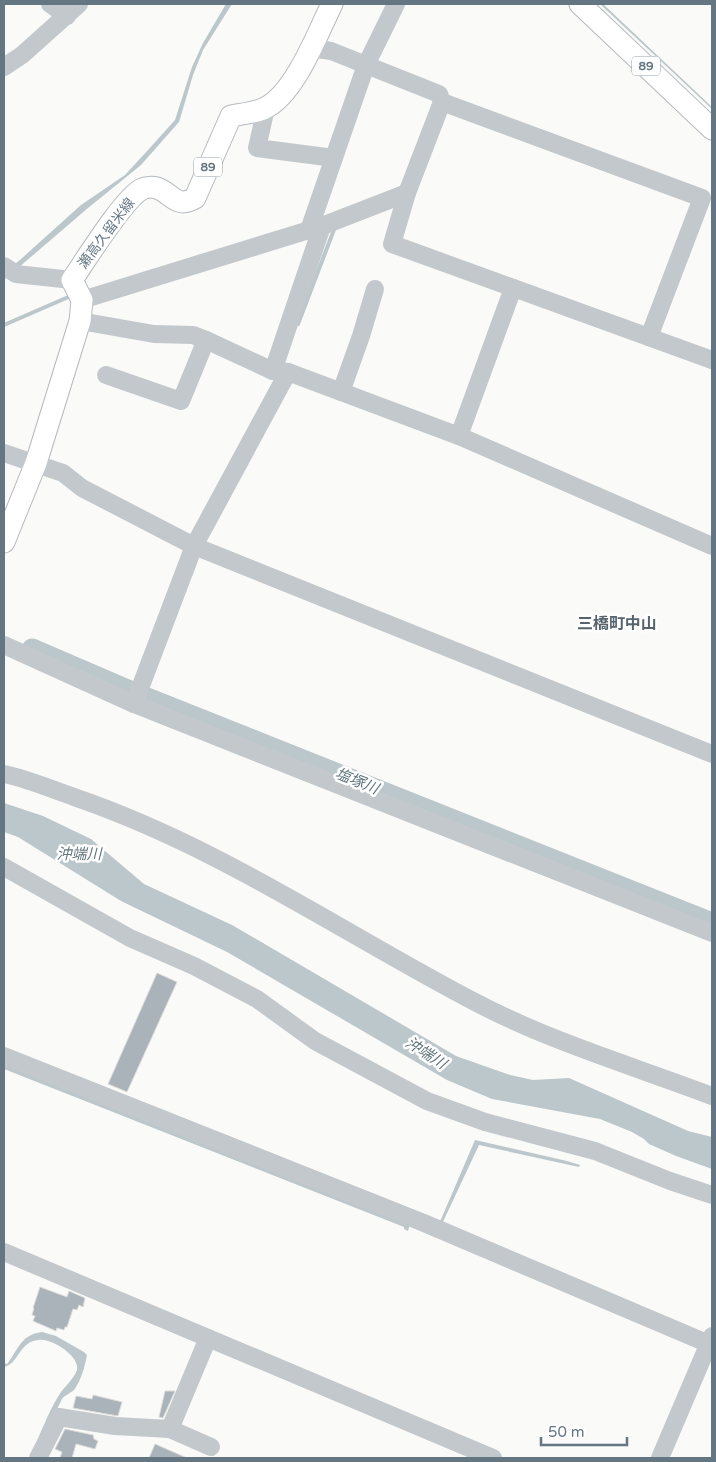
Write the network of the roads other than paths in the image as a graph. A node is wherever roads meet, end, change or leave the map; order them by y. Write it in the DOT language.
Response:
graph roads {
  1 [pos="50,4"];
  2 [pos="332,4"];
  3 [pos="396,4"];
  4 [pos="580,4"];
  5 [pos="73,10"];
  6 [pos="311,48"];
  7 [pos="366,65"];
  8 [pos="4,67"];
  9 [pos="442,102"];
  10 [pos="266,108"];
  11 [pos="712,128"];
  12 [pos="334,158"];
  13 [pos="407,193"];
  14 [pos="315,228"];
  15 [pos="8,269"];
  16 [pos="513,288"];
  17 [pos="376,289"];
  18 [pos="77,291"];
  19 [pos="80,321"];
  20 [pos="649,337"];
  21 [pos="206,340"];
  22 [pos="712,360"];
  23 [pos="281,372"];
  24 [pos="106,375"];
  25 [pos="341,392"];
  26 [pos="459,436"];
  27 [pos="4,453"];
  28 [pos="36,463"];
  29 [pos="4,542"];
  30 [pos="194,546"];
  31 [pos="712,546"];
  32 [pos="4,646"];
  33 [pos="134,704"];
  34 [pos="712,754"];
  35 [pos="4,774"];
  36 [pos="4,868"];
  37 [pos="712,933"];
  38 [pos="4,1056"];
  39 [pos="712,1096"];
  40 [pos="712,1195"];
  41 [pos="4,1252"];
  42 [pos="208,1338"];
  43 [pos="711,1340"];
  44 [pos="170,1429"];
  45 [pos="211,1447"];
  46 [pos="38,1458"];
  47 [pos="493,1458"];
  48 [pos="660,1458"];
  1 -- 5 [label="street"];
  2 -- 6 [label="main road, 瀬高久留米線 / 89"];
  3 -- 7 [label="street"];
  4 -- 11 [label="main road, 89"];
  5 -- 8 [label="street"];
  6 -- 7 [label="street"];
  6 -- 10 [label="main road, 瀬高久留米線 / 89"];
  7 -- 9 [label="street"];
  7 -- 12 [label="street"];
  9 -- 13 [label="street"];
  9 -- 20 [label="street"];
  10 -- 12 [label="street"];
  10 -- 18 [label="main road, 瀬高久留米線 / 89"];
  12 -- 14 [label="street"];
  13 -- 14 [label="street"];
  13 -- 16 [label="street"];
  14 -- 18 [label="street"];
  14 -- 23 [label="street"];
  15 -- 18 [label="street"];
  16 -- 20 [label="street"];
  16 -- 26 [label="street"];
  17 -- 25 [label="street"];
  18 -- 19 [label="main road, 瀬高久留米線 / 89"];
  19 -- 21 [label="street"];
  19 -- 28 [label="main road, 瀬高久留米線 / 89"];
  20 -- 22 [label="street"];
  21 -- 23 [label="street"];
  21 -- 24 [label="street"];
  23 -- 25 [label="street"];
  23 -- 30 [label="street"];
  25 -- 26 [label="street"];
  26 -- 31 [label="street"];
  27 -- 28 [label="street"];
  28 -- 29 [label="main road, 瀬高久留米線 / 89"];
  28 -- 30 [label="street"];
  30 -- 33 [label="street"];
  30 -- 34 [label="street"];
  32 -- 33 [label="street"];
  33 -- 37 [label="street"];
  35 -- 39 [label="street"];
  36 -- 40 [label="street"];
  38 -- 43 [label="street"];
  41 -- 42 [label="street"];
  42 -- 44 [label="street"];
  42 -- 47 [label="street"];
  43 -- 48 [label="street"];
  44 -- 45 [label="street"];
  44 -- 46 [label="street"];
}
